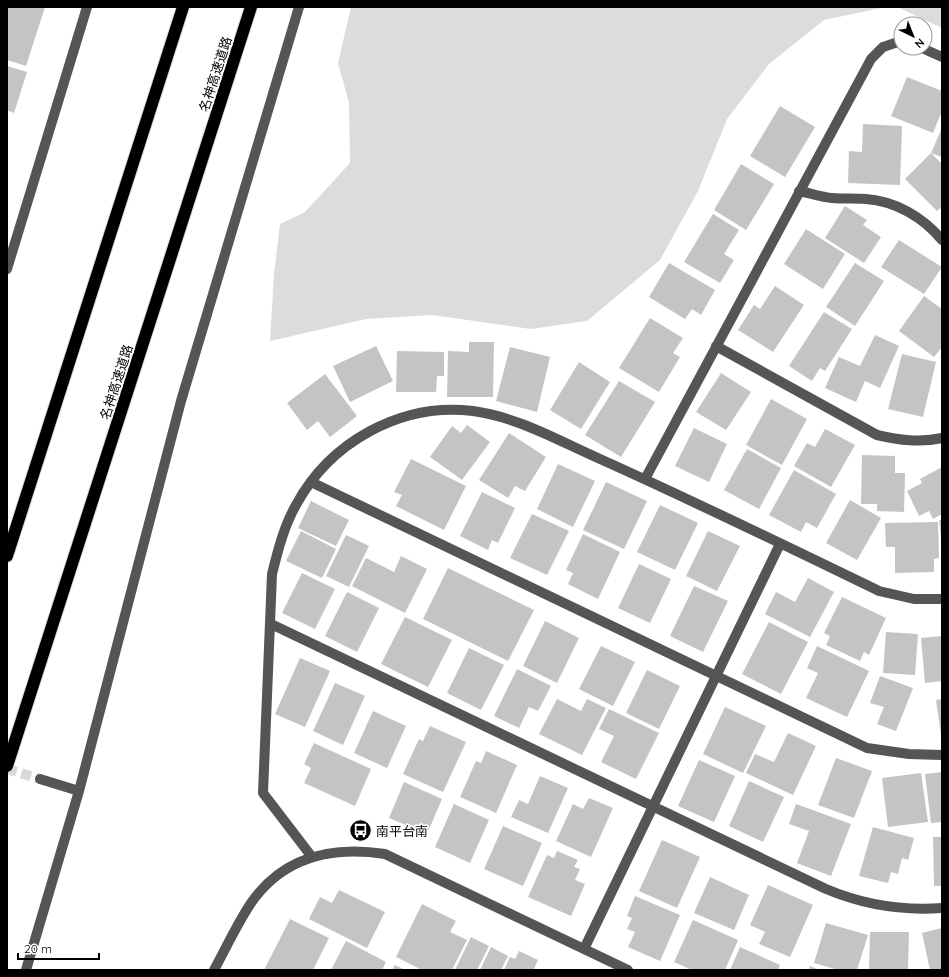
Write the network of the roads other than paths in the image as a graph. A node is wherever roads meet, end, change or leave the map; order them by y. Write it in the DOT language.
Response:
graph roads {
  1 [pos="87,7"];
  2 [pos="183,7"];
  3 [pos="251,7"];
  4 [pos="299,7"];
  5 [pos="893,43"];
  6 [pos="799,191"];
  7 [pos="942,240"];
  8 [pos="7,269"];
  9 [pos="716,346"];
  10 [pos="942,438"];
  11 [pos="645,479"];
  12 [pos="311,482"];
  13 [pos="780,544"];
  14 [pos="7,556"];
  15 [pos="942,599"];
  16 [pos="271,624"];
  17 [pos="716,676"];
  18 [pos="942,755"];
  19 [pos="7,766"];
  20 [pos="40,779"];
  21 [pos="79,791"];
  22 [pos="653,807"];
  23 [pos="312,857"];
  24 [pos="942,908"];
  25 [pos="584,949"];
  26 [pos="26,970"];
  27 [pos="214,970"];
  28 [pos="628,970"];
  1 -- 8 [label="street"];
  2 -- 14 [label="highway"];
  3 -- 19 [label="highway, 名神高速道路"];
  4 -- 21 [label="street"];
  5 -- 6 [label="street"];
  6 -- 7 [label="street"];
  6 -- 9 [label="street"];
  9 -- 10 [label="street"];
  9 -- 11 [label="street"];
  11 -- 12 [label="street"];
  11 -- 13 [label="street"];
  12 -- 16 [label="street"];
  12 -- 17 [label="street"];
  13 -- 15 [label="street"];
  13 -- 17 [label="street"];
  16 -- 22 [label="street"];
  16 -- 23 [label="street"];
  17 -- 18 [label="street"];
  17 -- 22 [label="street"];
  20 -- 21 [label="street"];
  21 -- 26 [label="street"];
  22 -- 24 [label="street"];
  22 -- 25 [label="street"];
  23 -- 25 [label="street"];
  23 -- 27 [label="street"];
  25 -- 28 [label="street"];
}
